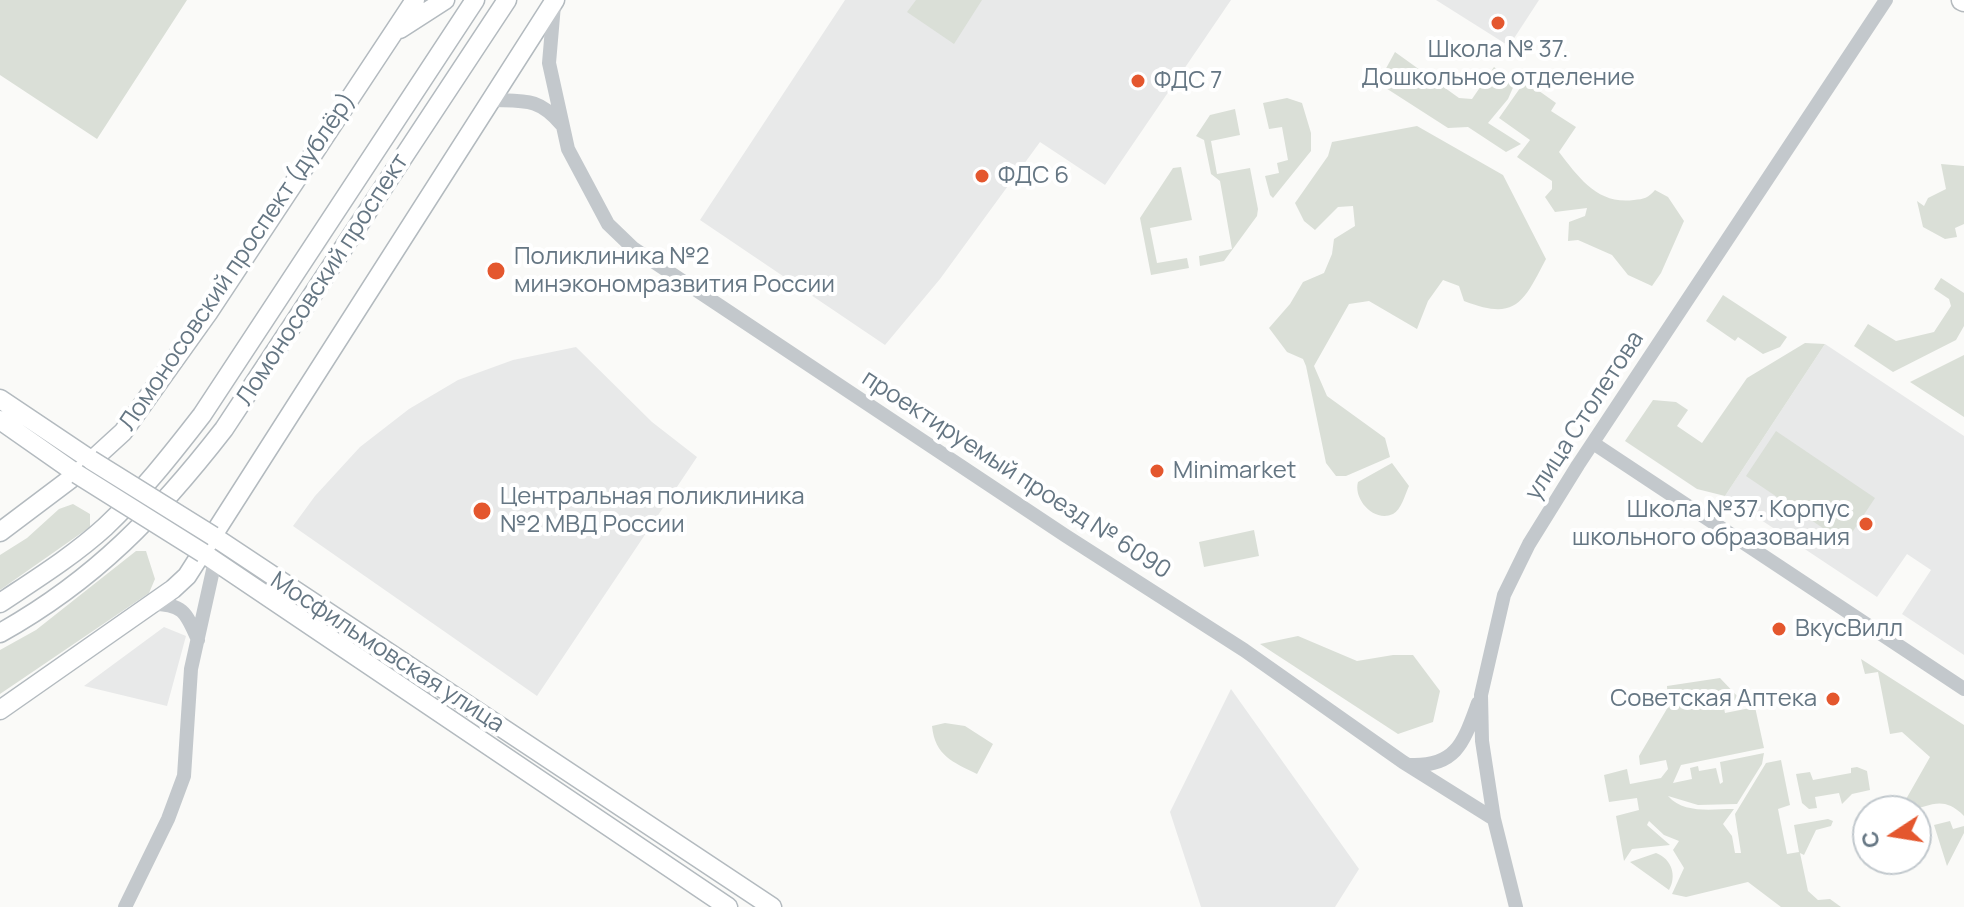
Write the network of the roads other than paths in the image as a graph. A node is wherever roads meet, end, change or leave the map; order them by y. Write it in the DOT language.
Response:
graph roads {
  1 [pos="415,0"];
  2 [pos="445,0"];
  3 [pos="475,0"];
  4 [pos="1886,0"];
  5 [pos="554,1"];
  6 [pos="506,3"];
  7 [pos="392,34"];
  8 [pos="493,100"];
  9 [pos="561,124"];
  10 [pos="0,399"];
  11 [pos="0,420"];
  12 [pos="1593,443"];
  13 [pos="91,460"];
  14 [pos="77,474"];
  15 [pos="0,532"];
  16 [pos="210,550"];
  17 [pos="0,603"];
  18 [pos="152,604"];
  19 [pos="0,633"];
  20 [pos="198,640"];
  21 [pos="1964,689"];
  22 [pos="1481,695"];
  23 [pos="0,710"];
  24 [pos="1409,765"];
  25 [pos="1494,819"];
  26 [pos="125,907"];
  27 [pos="728,907"];
  28 [pos="772,907"];
  29 [pos="1516,907"];
  1 -- 7 [label="main road, Ломоносовский проспект (дублёр)"];
  2 -- 7 [label="main road"];
  3 -- 17 [label="main road, Ломоносовский проспект"];
  4 -- 12 [label="street, улица Столетова"];
  5 -- 8 [label="main road"];
  5 -- 9 [label="street, проектируемый проезд № 6090"];
  6 -- 19 [label="main road, Ломоносовский проспект"];
  7 -- 13 [label="main road, Ломоносовский проспект (дублёр)"];
  8 -- 9 [label="street"];
  8 -- 16 [label="main road"];
  9 -- 24 [label="street, проектируемый проезд № 6090"];
  10 -- 13 [label="main road, Мосфильмовская улица"];
  11 -- 14 [label="main road, Мосфильмовская улица"];
  12 -- 21 [label="street"];
  12 -- 22 [label="street, улица Столетова"];
  13 -- 14 [label="main road, Ломоносовский проспект (дублёр)"];
  13 -- 16 [label="main road, Мосфильмовская улица, bridge"];
  14 -- 15 [label="main road, Ломоносовский проспект (дублёр)"];
  14 -- 16 [label="main road, Мосфильмовская улица, bridge"];
  16 -- 18 [label="main road"];
  16 -- 20 [label="street"];
  16 -- 27 [label="main road, Мосфильмовская улица"];
  16 -- 28 [label="main road, Мосфильмовская улица"];
  18 -- 20 [label="street"];
  18 -- 23 [label="main road"];
  20 -- 26 [label="street"];
  22 -- 24 [label="street"];
  22 -- 25 [label="street, улица Столетова"];
  24 -- 25 [label="street, проектируемый проезд № 6090"];
  25 -- 29 [label="street, улица Столетова"];
}
